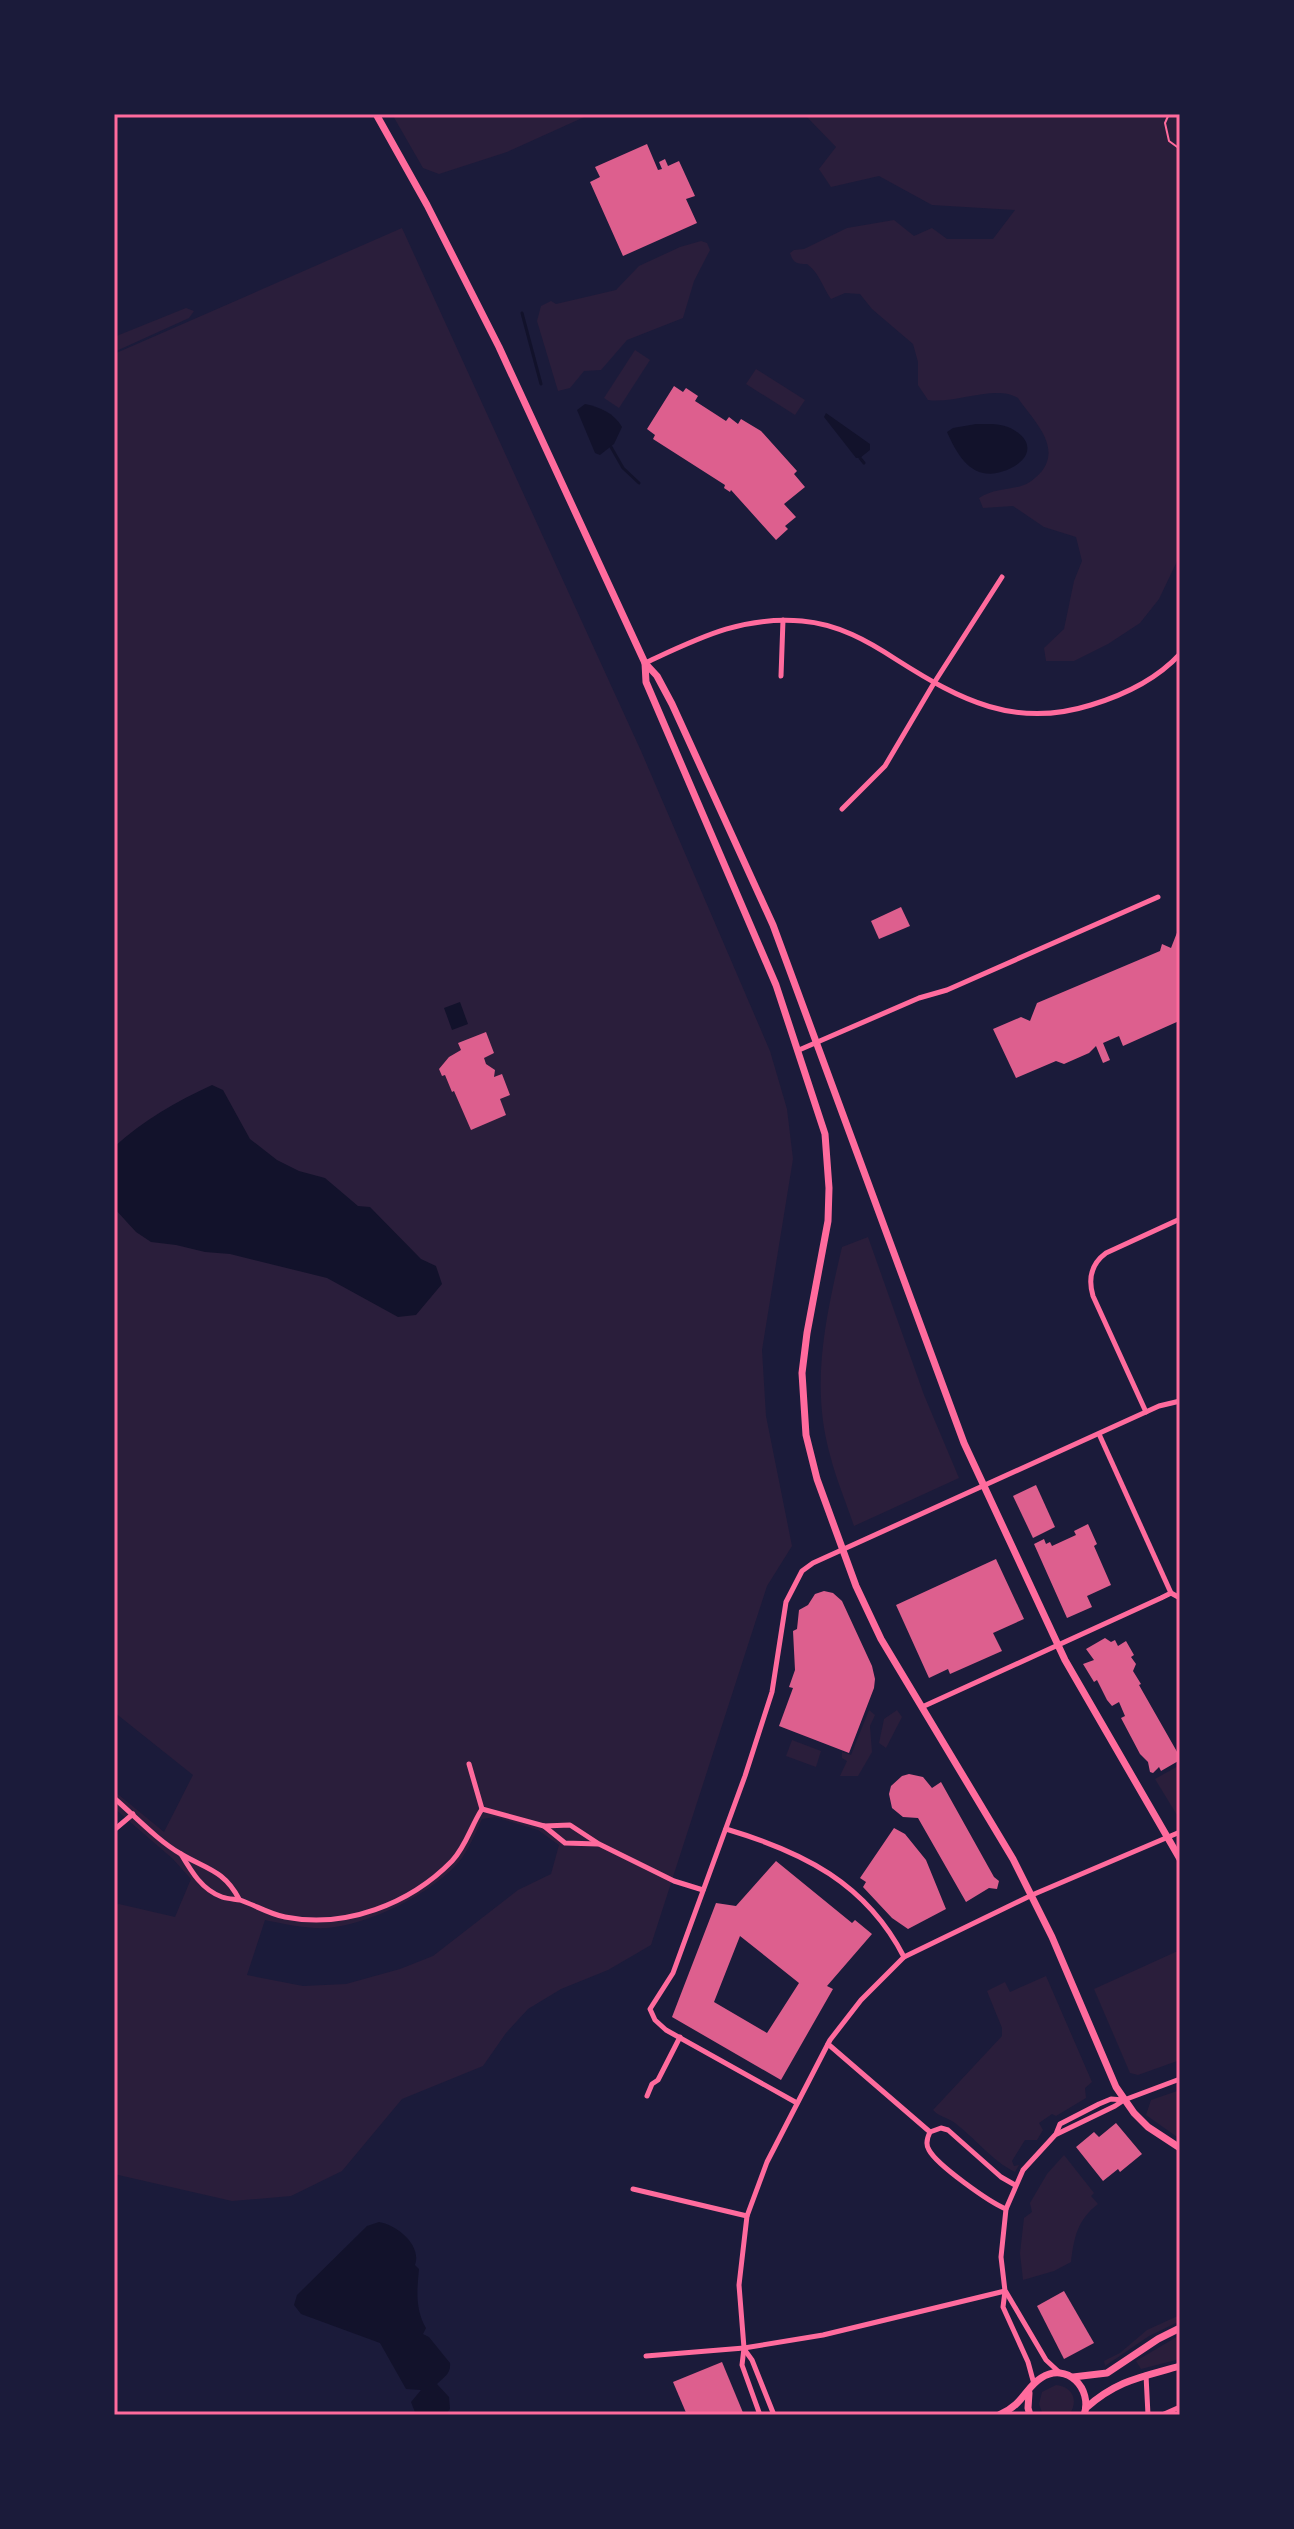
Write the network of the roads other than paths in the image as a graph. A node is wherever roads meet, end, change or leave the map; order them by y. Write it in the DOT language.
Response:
graph roads {
  1 [pos="376,114"];
  2 [pos="1002,577"];
  3 [pos="783,620"];
  4 [pos="1180,654"];
  5 [pos="645,663"];
  6 [pos="781,676"];
  7 [pos="934,683"];
  8 [pos="842,809"];
  9 [pos="1158,897"];
  10 [pos="816,1043"];
  11 [pos="799,1050"];
  12 [pos="1180,1219"];
  13 [pos="1180,1401"];
  14 [pos="1146,1412"];
  15 [pos="1099,1434"];
  16 [pos="984,1487"];
  17 [pos="843,1550"];
  18 [pos="1171,1593"];
  19 [pos="1180,1598"];
  20 [pos="1058,1646"];
  21 [pos="921,1708"];
  22 [pos="469,1764"];
  23 [pos="114,1798"];
  24 [pos="482,1809"];
  25 [pos="133,1814"];
  26 [pos="544,1826"];
  27 [pos="726,1829"];
  28 [pos="114,1830"];
  29 [pos="1180,1832"];
  30 [pos="1168,1838"];
  31 [pos="599,1844"];
  32 [pos="181,1854"];
  33 [pos="1180,1859"];
  34 [pos="703,1890"];
  35 [pos="1032,1895"];
  36 [pos="239,1900"];
  37 [pos="904,1957"];
  38 [pos="680,2037"];
  39 [pos="828,2044"];
  40 [pos="1180,2079"];
  41 [pos="647,2096"];
  42 [pos="1124,2100"];
  43 [pos="797,2103"];
  44 [pos="930,2132"];
  45 [pos="1180,2148"];
  46 [pos="1015,2185"];
  47 [pos="633,2189"];
  48 [pos="1006,2209"];
  49 [pos="747,2216"];
  50 [pos="1005,2291"];
  51 [pos="1180,2328"];
  52 [pos="744,2348"];
  53 [pos="646,2356"];
  54 [pos="1180,2366"];
  55 [pos="1061,2373"];
  56 [pos="1146,2375"];
  57 [pos="1073,2377"];
  58 [pos="1032,2388"];
  59 [pos="1180,2407"];
  60 [pos="1085,2412"];
  61 [pos="760,2415"];
  62 [pos="774,2415"];
  63 [pos="999,2415"];
  64 [pos="1030,2415"];
  65 [pos="1148,2415"];
  66 [pos="1162,2415"];
  1 -- 5 [label="main road"];
  2 -- 7 [label="street"];
  3 -- 5 [label="street"];
  3 -- 6 [label="street"];
  3 -- 7 [label="street"];
  4 -- 7 [label="street"];
  5 -- 10 [label="main road"];
  5 -- 11 [label="main road"];
  7 -- 8 [label="street"];
  9 -- 10 [label="street"];
  10 -- 11 [label="street"];
  10 -- 16 [label="main road"];
  11 -- 17 [label="main road"];
  12 -- 14 [label="street"];
  13 -- 14 [label="street"];
  14 -- 15 [label="street"];
  15 -- 16 [label="street"];
  15 -- 18 [label="street"];
  16 -- 17 [label="street"];
  16 -- 20 [label="main road"];
  17 -- 21 [label="main road"];
  17 -- 27 [label="street"];
  18 -- 19 [label="street"];
  18 -- 20 [label="street"];
  20 -- 21 [label="street"];
  20 -- 30 [label="main road"];
  21 -- 35 [label="main road"];
  22 -- 24 [label="street"];
  23 -- 25 [label="street"];
  24 -- 26 [label="street"];
  24 -- 36 [label="street"];
  25 -- 28 [label="street"];
  25 -- 32 [label="street"];
  26 -- 31 [label="street"];
  26 -- 31 [label="street"];
  27 -- 34 [label="street"];
  27 -- 37 [label="street"];
  29 -- 30 [label="street"];
  30 -- 33 [label="main road"];
  30 -- 35 [label="street"];
  31 -- 34 [label="street"];
  32 -- 36 [label="street"];
  32 -- 36 [label="street"];
  34 -- 38 [label="street"];
  35 -- 37 [label="street"];
  35 -- 42 [label="main road"];
  37 -- 39 [label="street"];
  38 -- 41 [label="street"];
  38 -- 43 [label="street"];
  39 -- 43 [label="street"];
  39 -- 44 [label="street"];
  40 -- 42 [label="street"];
  42 -- 45 [label="main road"];
  42 -- 46 [label="street"];
  43 -- 49 [label="street"];
  44 -- 46 [label="street"];
  44 -- 48 [label="street"];
  46 -- 48 [label="street"];
  47 -- 49 [label="street"];
  48 -- 50 [label="street"];
  49 -- 52 [label="street"];
  50 -- 52 [label="street"];
  50 -- 55 [label="street"];
  50 -- 58 [label="street"];
  51 -- 57 [label="main road"];
  52 -- 53 [label="street"];
  52 -- 61 [label="street"];
  52 -- 62 [label="street"];
  54 -- 56 [label="main road"];
  55 -- 57 [label="main road"];
  55 -- 58 [label="main road"];
  56 -- 60 [label="main road"];
  56 -- 65 [label="street"];
  57 -- 60 [label="main road"];
  58 -- 63 [label="main road"];
  58 -- 64 [label="main road"];
  59 -- 66 [label="street"];
}
